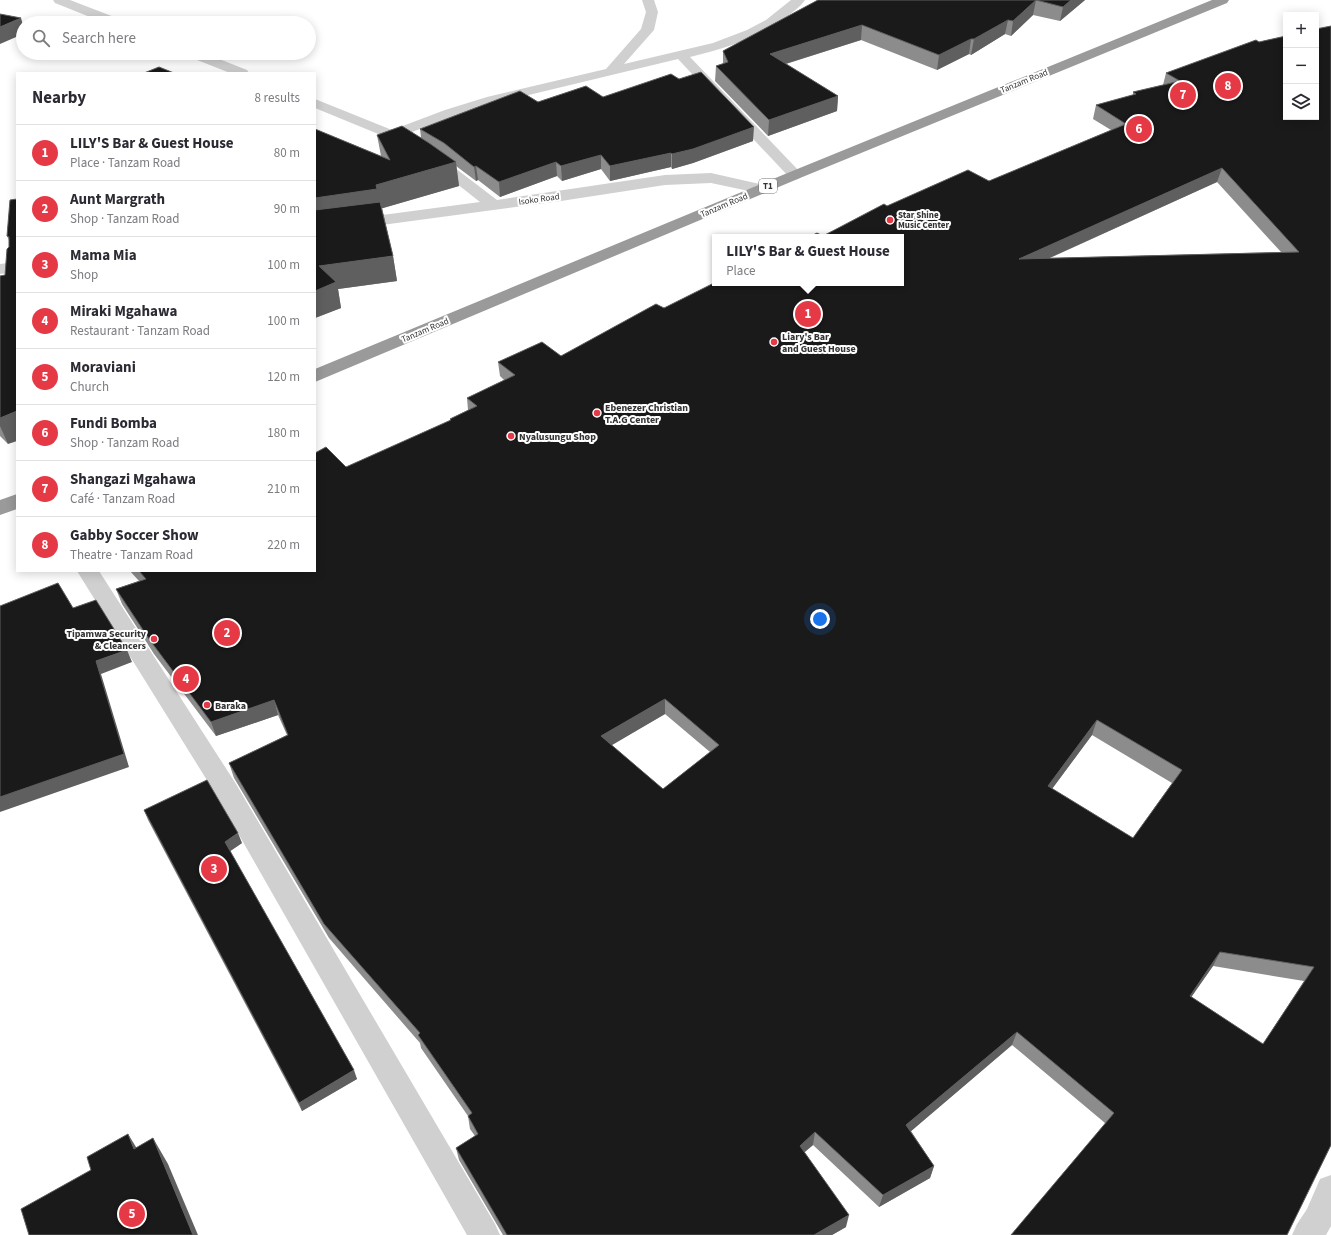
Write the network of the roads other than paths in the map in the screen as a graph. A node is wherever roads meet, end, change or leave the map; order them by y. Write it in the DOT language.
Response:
graph roads {
  1 [pos="59,0"];
  2 [pos="648,0"];
  3 [pos="799,0"];
  4 [pos="1223,0"];
  5 [pos="99,16"];
  6 [pos="681,55"];
  7 [pos="210,60"];
  8 [pos="240,72"];
  9 [pos="610,72"];
  10 [pos="316,103"];
  11 [pos="392,134"];
  12 [pos="795,175"];
  13 [pos="763,188"];
  14 [pos="494,205"];
  15 [pos="316,229"];
  16 [pos="16,267"];
  17 [pos="0,269"];
  18 [pos="316,376"];
  19 [pos="16,501"];
  20 [pos="0,508"];
  21 [pos="89,572"];
  22 [pos="1331,1190"];
  23 [pos="484,1235"];
  24 [pos="1308,1235"];
  1 -- 5 [label="street"];
  2 -- 9 [label="street"];
  3 -- 6 [label="street"];
  4 -- 12 [label="highway, Tanzam Road / T1"];
  6 -- 9 [label="street"];
  6 -- 12 [label="street"];
  7 -- 8 [label="street"];
  9 -- 11 [label="street"];
  10 -- 11 [label="street"];
  11 -- 14 [label="street"];
  12 -- 13 [label="highway, Tanzam Road / T1"];
  13 -- 14 [label="street, Isoko Road"];
  13 -- 18 [label="highway, Tanzam Road / T1"];
  14 -- 15 [label="street, Isoko Road"];
  16 -- 17 [label="street"];
  19 -- 20 [label="highway"];
  21 -- 23 [label="street"];
  22 -- 24 [label="street"];
}
